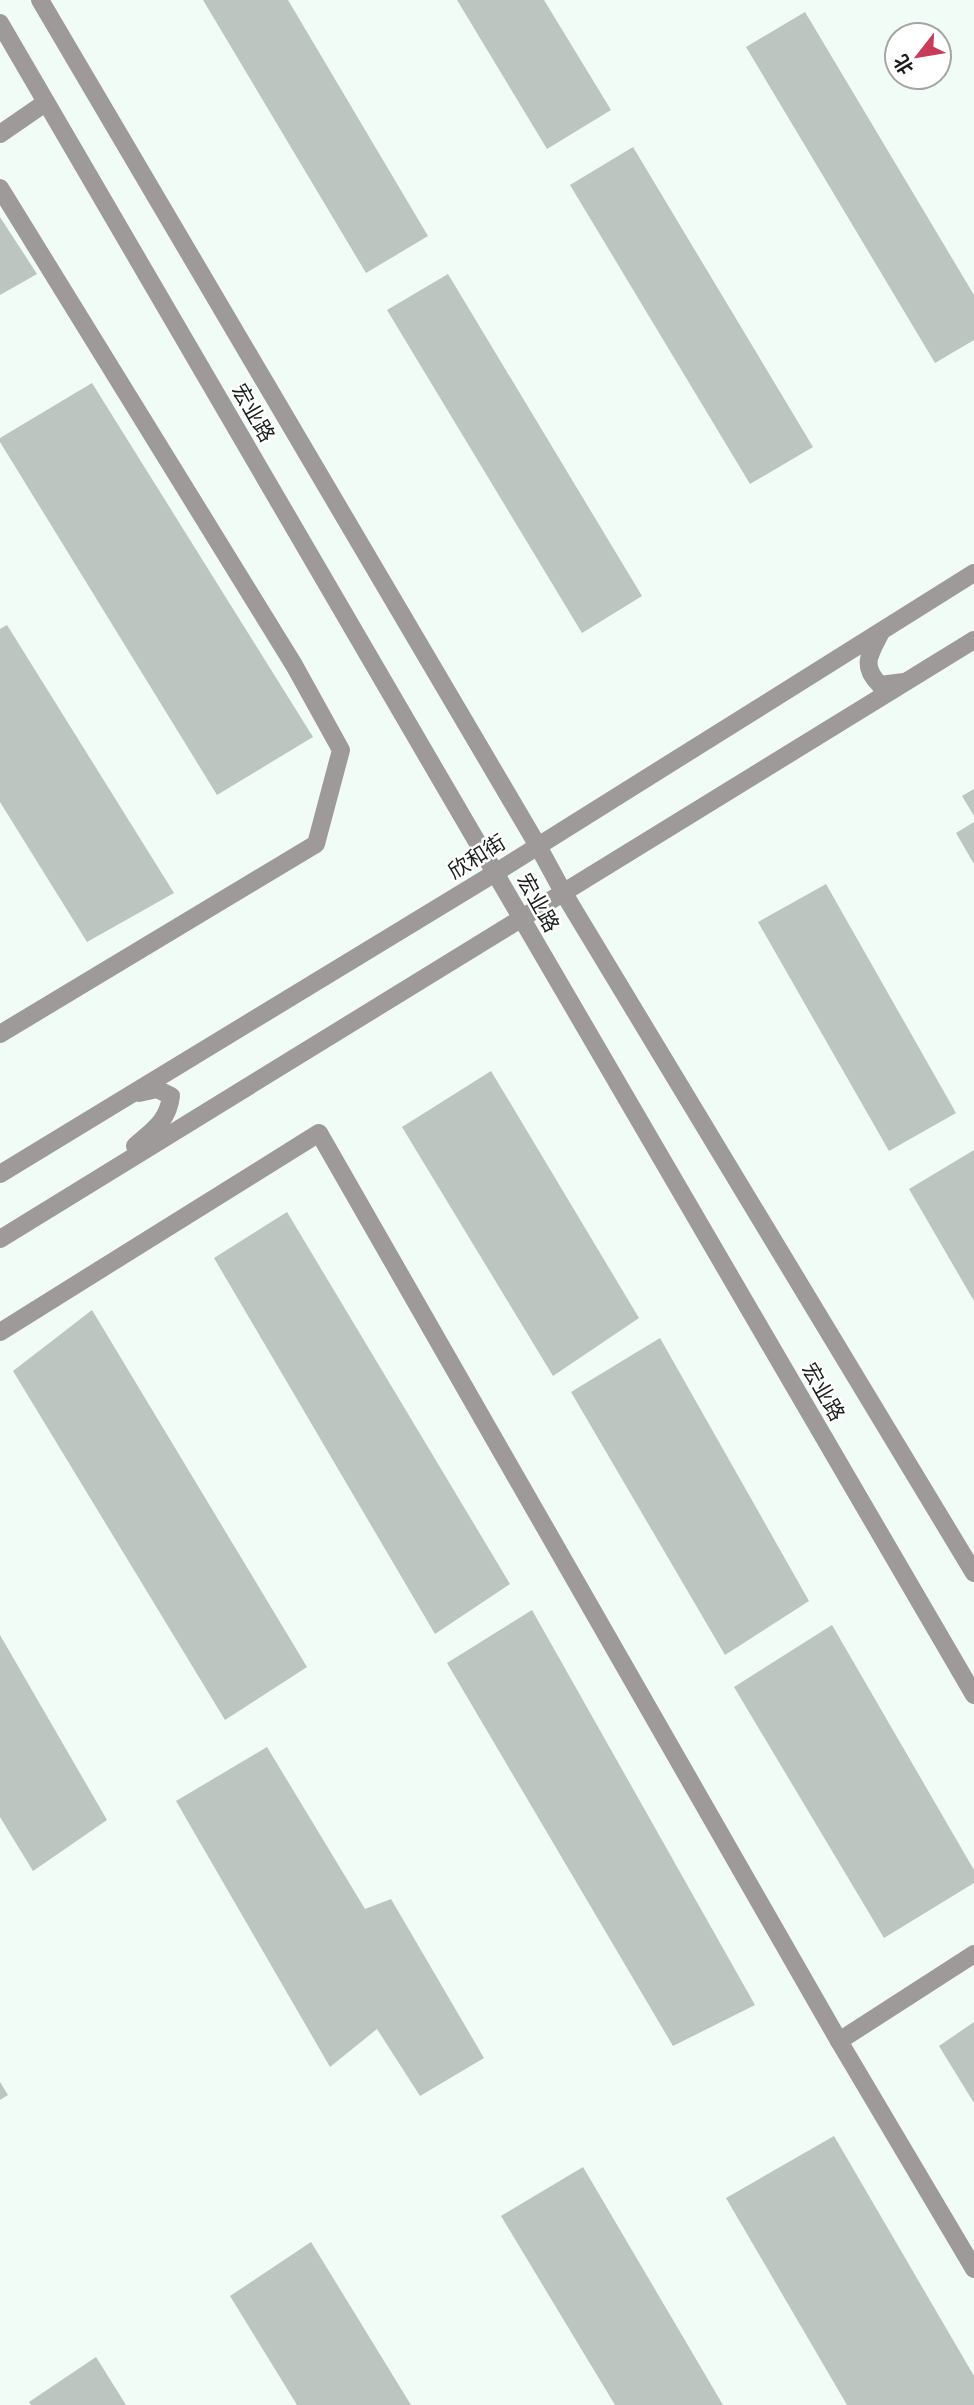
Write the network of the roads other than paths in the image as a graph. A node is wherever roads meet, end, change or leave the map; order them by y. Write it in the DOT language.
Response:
graph roads {
  1 [pos="40,0"];
  2 [pos="0,23"];
  3 [pos="45,103"];
  4 [pos="0,134"];
  5 [pos="0,188"];
  6 [pos="974,573"];
  7 [pos="881,632"];
  8 [pos="974,640"];
  9 [pos="910,681"];
  10 [pos="538,846"];
  11 [pos="495,873"];
  12 [pos="563,892"];
  13 [pos="519,918"];
  14 [pos="0,1034"];
  15 [pos="131,1095"];
  16 [pos="0,1174"];
  17 [pos="102,1177"];
  18 [pos="0,1239"];
  19 [pos="0,1332"];
  20 [pos="974,1573"];
  21 [pos="974,1695"];
  22 [pos="974,1954"];
  23 [pos="839,2041"];
  24 [pos="974,2269"];
  1 -- 10 [label="street, 宏业路"];
  2 -- 3 [label="street, 宏业路"];
  3 -- 4 [label="street"];
  3 -- 11 [label="street, 宏业路"];
  5 -- 14 [label="street"];
  6 -- 7 [label="street, 欣和街"];
  7 -- 9 [label="street"];
  7 -- 10 [label="street, 欣和街"];
  8 -- 9 [label="street"];
  9 -- 12 [label="street"];
  10 -- 11 [label="street, 欣和街"];
  10 -- 12 [label="street, 宏业路"];
  11 -- 13 [label="street, 宏业路"];
  11 -- 15 [label="street, 欣和街"];
  12 -- 13 [label="street"];
  12 -- 20 [label="street, 宏业路"];
  13 -- 17 [label="street"];
  13 -- 21 [label="street, 宏业路"];
  15 -- 16 [label="street, 欣和街"];
  15 -- 17 [label="street"];
  17 -- 18 [label="street"];
  19 -- 23 [label="street"];
  22 -- 23 [label="street"];
  23 -- 24 [label="street"];
}
